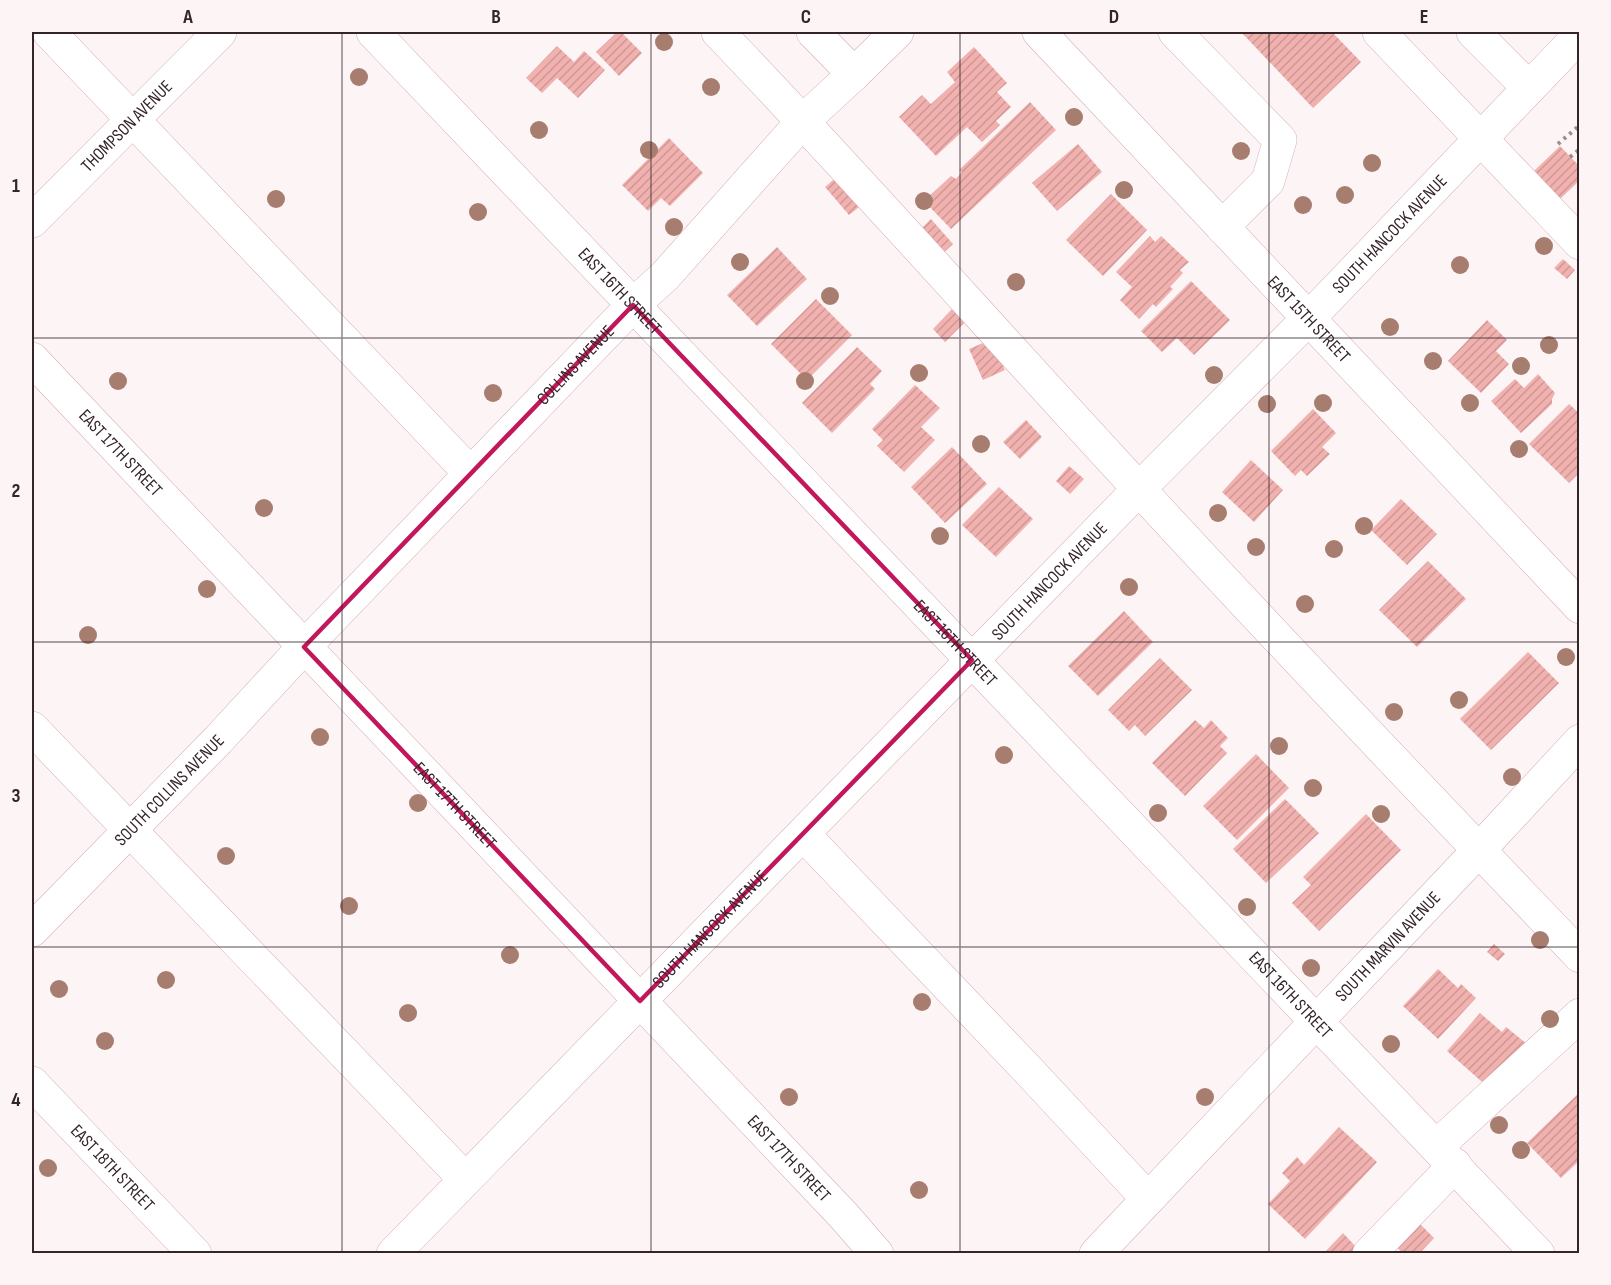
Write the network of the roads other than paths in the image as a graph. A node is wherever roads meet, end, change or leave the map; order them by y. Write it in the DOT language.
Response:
graph roads {
  1 [pos="49,32"];
  2 [pos="220,32"];
  3 [pos="373,32"];
  4 [pos="718,32"];
  5 [pos="813,32"];
  6 [pos="897,32"];
  7 [pos="1039,32"];
  8 [pos="1174,32"];
  9 [pos="1380,32"];
  10 [pos="1473,32"];
  11 [pos="1580,35"];
  12 [pos="854,75"];
  13 [pos="1529,88"];
  14 [pos="132,120"];
  15 [pos="803,121"];
  16 [pos="1481,139"];
  17 [pos="32,220"];
  18 [pos="1222,227"];
  19 [pos="1580,243"];
  20 [pos="633,305"];
  21 [pos="1309,318"];
  22 [pos="32,359"];
  23 [pos="471,474"];
  24 [pos="1139,489"];
  25 [pos="1580,607"];
  26 [pos="304,647"];
  27 [pos="972,660"];
  28 [pos="32,728"];
  29 [pos="1580,741"];
  30 [pos="129,830"];
  31 [pos="803,834"];
  32 [pos="1479,850"];
  33 [pos="32,930"];
  34 [pos="1580,956"];
  35 [pos="640,1000"];
  36 [pos="1580,1015"];
  37 [pos="1316,1022"];
  38 [pos="32,1083"];
  39 [pos="1446,1156"];
  40 [pos="465,1179"];
  41 [pos="1148,1199"];
  42 [pos="195,1254"];
  43 [pos="393,1254"];
  44 [pos="878,1254"];
  45 [pos="1096,1254"];
  46 [pos="1369,1254"];
  47 [pos="1538,1254"];
  1 -- 14 [label="street"];
  2 -- 14 [label="street, THOMPSON AVENUE"];
  3 -- 20 [label="street, EAST 16TH STREET"];
  4 -- 15 [label="street"];
  5 -- 12 [label="street"];
  6 -- 12 [label="street, COLLINS AVENUE"];
  7 -- 18 [label="street, EAST 15TH STREET"];
  8 -- 18 [label="street"];
  9 -- 16 [label="street"];
  10 -- 13 [label="street"];
  11 -- 13 [label="street, SOUTH HANCOCK AVENUE"];
  12 -- 15 [label="street, COLLINS AVENUE"];
  13 -- 16 [label="street, SOUTH HANCOCK AVENUE"];
  14 -- 17 [label="street, THOMPSON AVENUE"];
  14 -- 23 [label="street"];
  15 -- 20 [label="street, COLLINS AVENUE"];
  15 -- 24 [label="street"];
  16 -- 19 [label="street"];
  16 -- 21 [label="street, SOUTH HANCOCK AVENUE"];
  18 -- 21 [label="street, EAST 15TH STREET"];
  20 -- 23 [label="street, COLLINS AVENUE"];
  20 -- 27 [label="street, EAST 16TH STREET"];
  21 -- 24 [label="street, SOUTH HANCOCK AVENUE"];
  21 -- 25 [label="street, EAST 15TH STREET"];
  22 -- 26 [label="street, EAST 17TH STREET"];
  23 -- 26 [label="street, COLLINS AVENUE"];
  24 -- 27 [label="street, SOUTH HANCOCK AVENUE"];
  24 -- 32 [label="street"];
  26 -- 30 [label="street, SOUTH COLLINS AVENUE"];
  26 -- 35 [label="street, EAST 17TH STREET"];
  27 -- 31 [label="street, SOUTH HANCOCK AVENUE"];
  27 -- 37 [label="street, EAST 16TH STREET"];
  28 -- 30 [label="street"];
  29 -- 32 [label="street, SOUTH MARVIN AVENUE"];
  30 -- 33 [label="street, SOUTH COLLINS AVENUE"];
  30 -- 40 [label="street"];
  31 -- 35 [label="street, SOUTH HANCOCK AVENUE"];
  31 -- 41 [label="street"];
  32 -- 34 [label="street"];
  32 -- 37 [label="street, SOUTH MARVIN AVENUE"];
  35 -- 40 [label="street, SOUTH HANCOCK AVENUE"];
  35 -- 44 [label="street, EAST 17TH STREET"];
  36 -- 39 [label="street"];
  37 -- 39 [label="street, EAST 16TH STREET"];
  37 -- 41 [label="street, SOUTH MARVIN AVENUE"];
  38 -- 42 [label="street, EAST 18TH STREET"];
  39 -- 46 [label="street"];
  39 -- 47 [label="street, EAST 16TH STREET"];
  40 -- 43 [label="street, SOUTH HANCOCK AVENUE"];
  41 -- 45 [label="street, SOUTH MARVIN AVENUE"];
}
